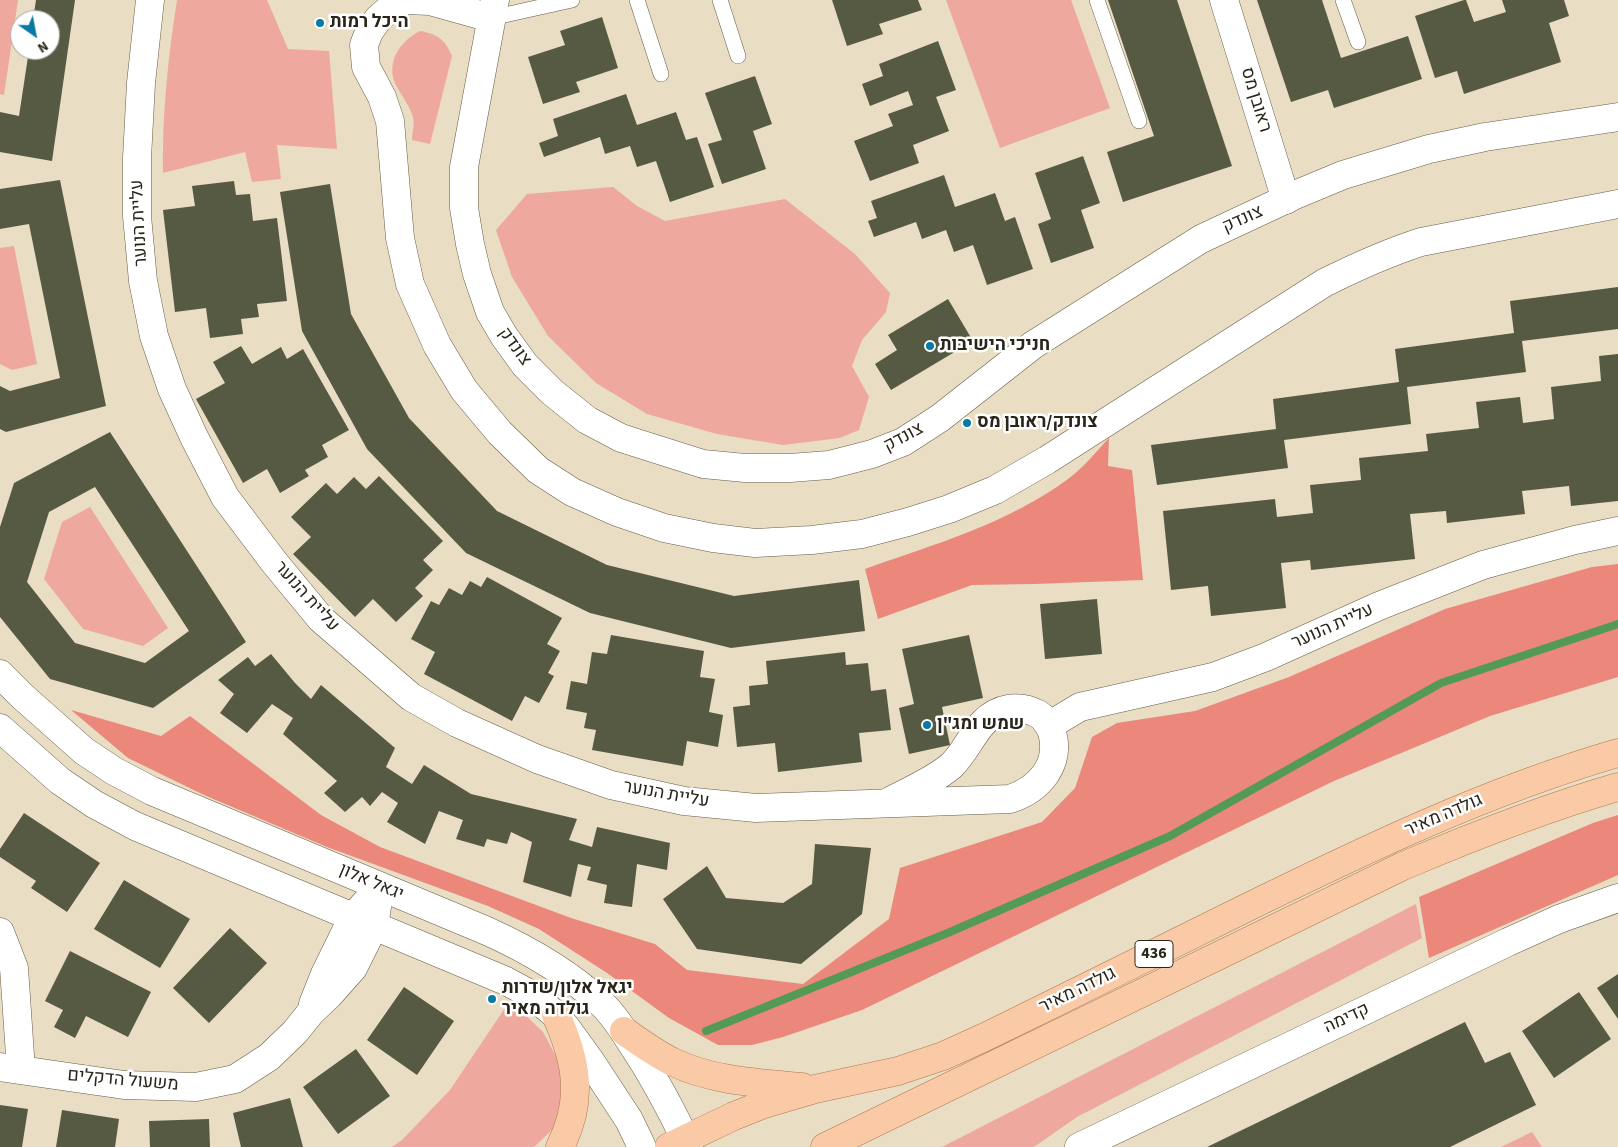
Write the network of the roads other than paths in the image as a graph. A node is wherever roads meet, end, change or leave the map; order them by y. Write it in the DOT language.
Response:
graph roads {
  1 [pos="150,0"];
  2 [pos="572,0"];
  3 [pos="637,0"];
  4 [pos="720,0"];
  5 [pos="1097,0"];
  6 [pos="1224,0"];
  7 [pos="1343,0"];
  8 [pos="493,9"];
  9 [pos="1358,42"];
  10 [pos="738,56"];
  11 [pos="661,74"];
  12 [pos="1618,116"];
  13 [pos="1139,121"];
  14 [pos="1286,200"];
  15 [pos="1618,204"];
  16 [pos="1618,531"];
  17 [pos="0,674"];
  18 [pos="1050,725"];
  19 [pos="0,728"];
  20 [pos="1618,753"];
  21 [pos="1618,787"];
  22 [pos="888,802"];
  23 [pos="380,887"];
  24 [pos="1618,898"];
  25 [pos="364,922"];
  26 [pos="0,932"];
  27 [pos="556,1015"];
  28 [pos="624,1031"];
  29 [pos="11,1069"];
  30 [pos="815,1089"];
  31 [pos="681,1144"];
  32 [pos="834,1144"];
  33 [pos="560,1147"];
  34 [pos="642,1147"];
  35 [pos="1079,1147"];
  1 -- 22 [label="street, עליית הנוער"];
  2 -- 8 [label="lane"];
  3 -- 11 [label="lane"];
  4 -- 10 [label="lane"];
  5 -- 13 [label="lane"];
  6 -- 14 [label="street, ראובן מס"];
  7 -- 9 [label="lane"];
  8 -- 14 [label="street, צונדק"];
  8 -- 15 [label="street"];
  12 -- 14 [label="street, צונדק"];
  16 -- 18 [label="street, עליית הנוער"];
  17 -- 23 [label="street, יגאל אלון"];
  18 -- 22 [label="street, עליית הנוער"];
  18 -- 22 [label="street, עליית הנוער"];
  19 -- 25 [label="street"];
  20 -- 30 [label="main road, גולדה מאיר / 436"];
  21 -- 32 [label="main road, גולדה מאיר / 436"];
  23 -- 25 [label="street, משעול הדקלים"];
  23 -- 28 [label="street, יגאל אלון"];
  24 -- 35 [label="street, קדימה"];
  25 -- 27 [label="street"];
  25 -- 29 [label="street, משעול הדקלים"];
  26 -- 29 [label="street"];
  27 -- 33 [label="main road"];
  27 -- 34 [label="street"];
  28 -- 30 [label="main road"];
  28 -- 31 [label="street, יגאל אלון"];
  30 -- 31 [label="main road, גולדה מאיר / 436"];
}
